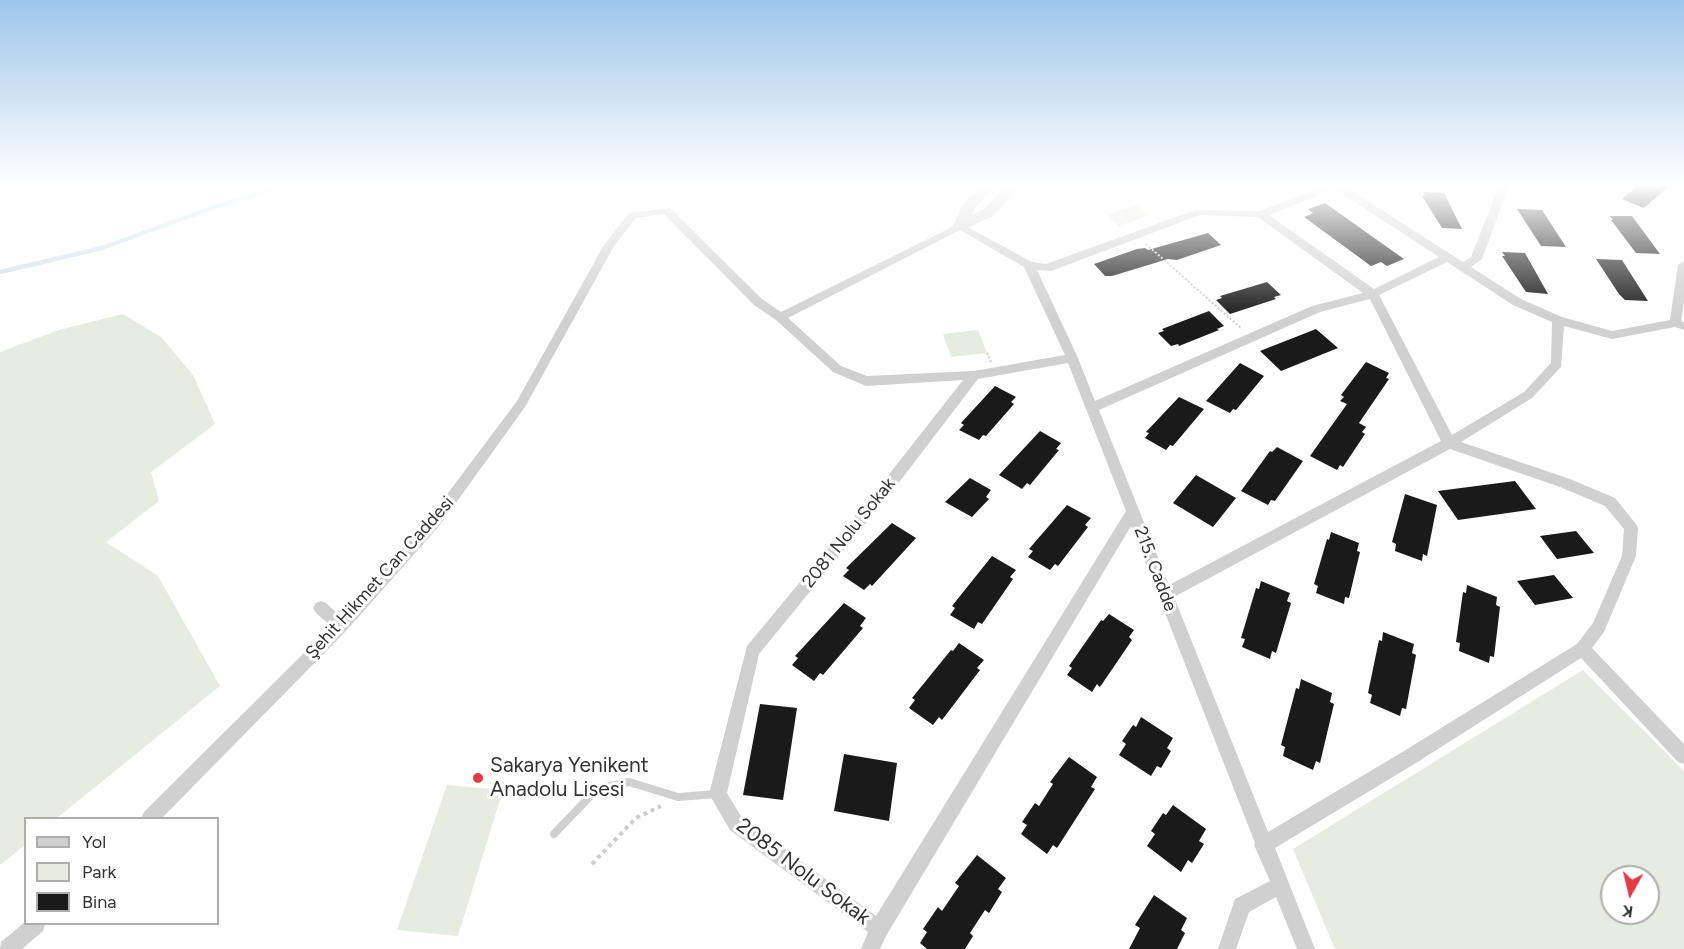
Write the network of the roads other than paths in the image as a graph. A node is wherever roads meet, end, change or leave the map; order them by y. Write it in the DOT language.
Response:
graph roads {
  1 [pos="621,230"];
  2 [pos="687,230"];
  3 [pos="952,230"];
  4 [pos="968,230"];
  5 [pos="1146,230"];
  6 [pos="1284,230"];
  7 [pos="1405,230"];
  8 [pos="1487,230"];
  9 [pos="1446,257"];
  10 [pos="1029,265"];
  11 [pos="1684,265"];
  12 [pos="1463,267"];
  13 [pos="1372,294"];
  14 [pos="780,317"];
  15 [pos="1558,320"];
  16 [pos="1680,325"];
  17 [pos="1072,358"];
  18 [pos="974,375"];
  19 [pos="1091,408"];
  20 [pos="1449,443"];
  21 [pos="1133,511"];
  22 [pos="1165,594"];
  23 [pos="321,608"];
  24 [pos="341,626"];
  25 [pos="1581,649"];
  26 [pos="1684,756"];
  27 [pos="718,794"];
  28 [pos="152,817"];
  29 [pos="554,834"];
  30 [pos="1263,845"];
  31 [pos="1281,885"];
  32 [pos="35,925"];
  33 [pos="879,929"];
  34 [pos="9,949"];
  35 [pos="870,949"];
  36 [pos="1227,949"];
  37 [pos="1306,949"];
  1 -- 24 [label="street, Şehit Hikmet Can Caddesi"];
  2 -- 14 [label="street, Şehit Hikmet Can Caddesi"];
  3 -- 14 [label="street"];
  4 -- 10 [label="street"];
  5 -- 10 [label="street"];
  6 -- 13 [label="street"];
  7 -- 9 [label="street"];
  8 -- 12 [label="street"];
  9 -- 12 [label="street"];
  9 -- 13 [label="street"];
  10 -- 17 [label="street, 215. Cadde"];
  11 -- 16 [label="street"];
  12 -- 15 [label="street"];
  13 -- 19 [label="street"];
  13 -- 20 [label="street"];
  14 -- 18 [label="street"];
  15 -- 16 [label="street"];
  15 -- 20 [label="street"];
  17 -- 18 [label="street"];
  17 -- 19 [label="street, 215. Cadde"];
  18 -- 27 [label="street, 2081 Nolu Sokak"];
  19 -- 21 [label="street, 215. Cadde"];
  20 -- 22 [label="street"];
  20 -- 25 [label="street"];
  21 -- 22 [label="street, 215. Cadde"];
  21 -- 33 [label="street"];
  22 -- 30 [label="street, 215. Cadde"];
  23 -- 24 [label="street"];
  24 -- 28 [label="street, Şehit Hikmet Can Caddesi"];
  25 -- 26 [label="street"];
  25 -- 30 [label="street"];
  27 -- 29 [label="lane"];
  27 -- 33 [label="street, 2085 Nolu Sokak"];
  30 -- 31 [label="street, 215. Cadde"];
  31 -- 36 [label="street"];
  31 -- 37 [label="street, 215. Cadde"];
  32 -- 34 [label="street"];
  33 -- 35 [label="street, 2085 Nolu Sokak"];
}
